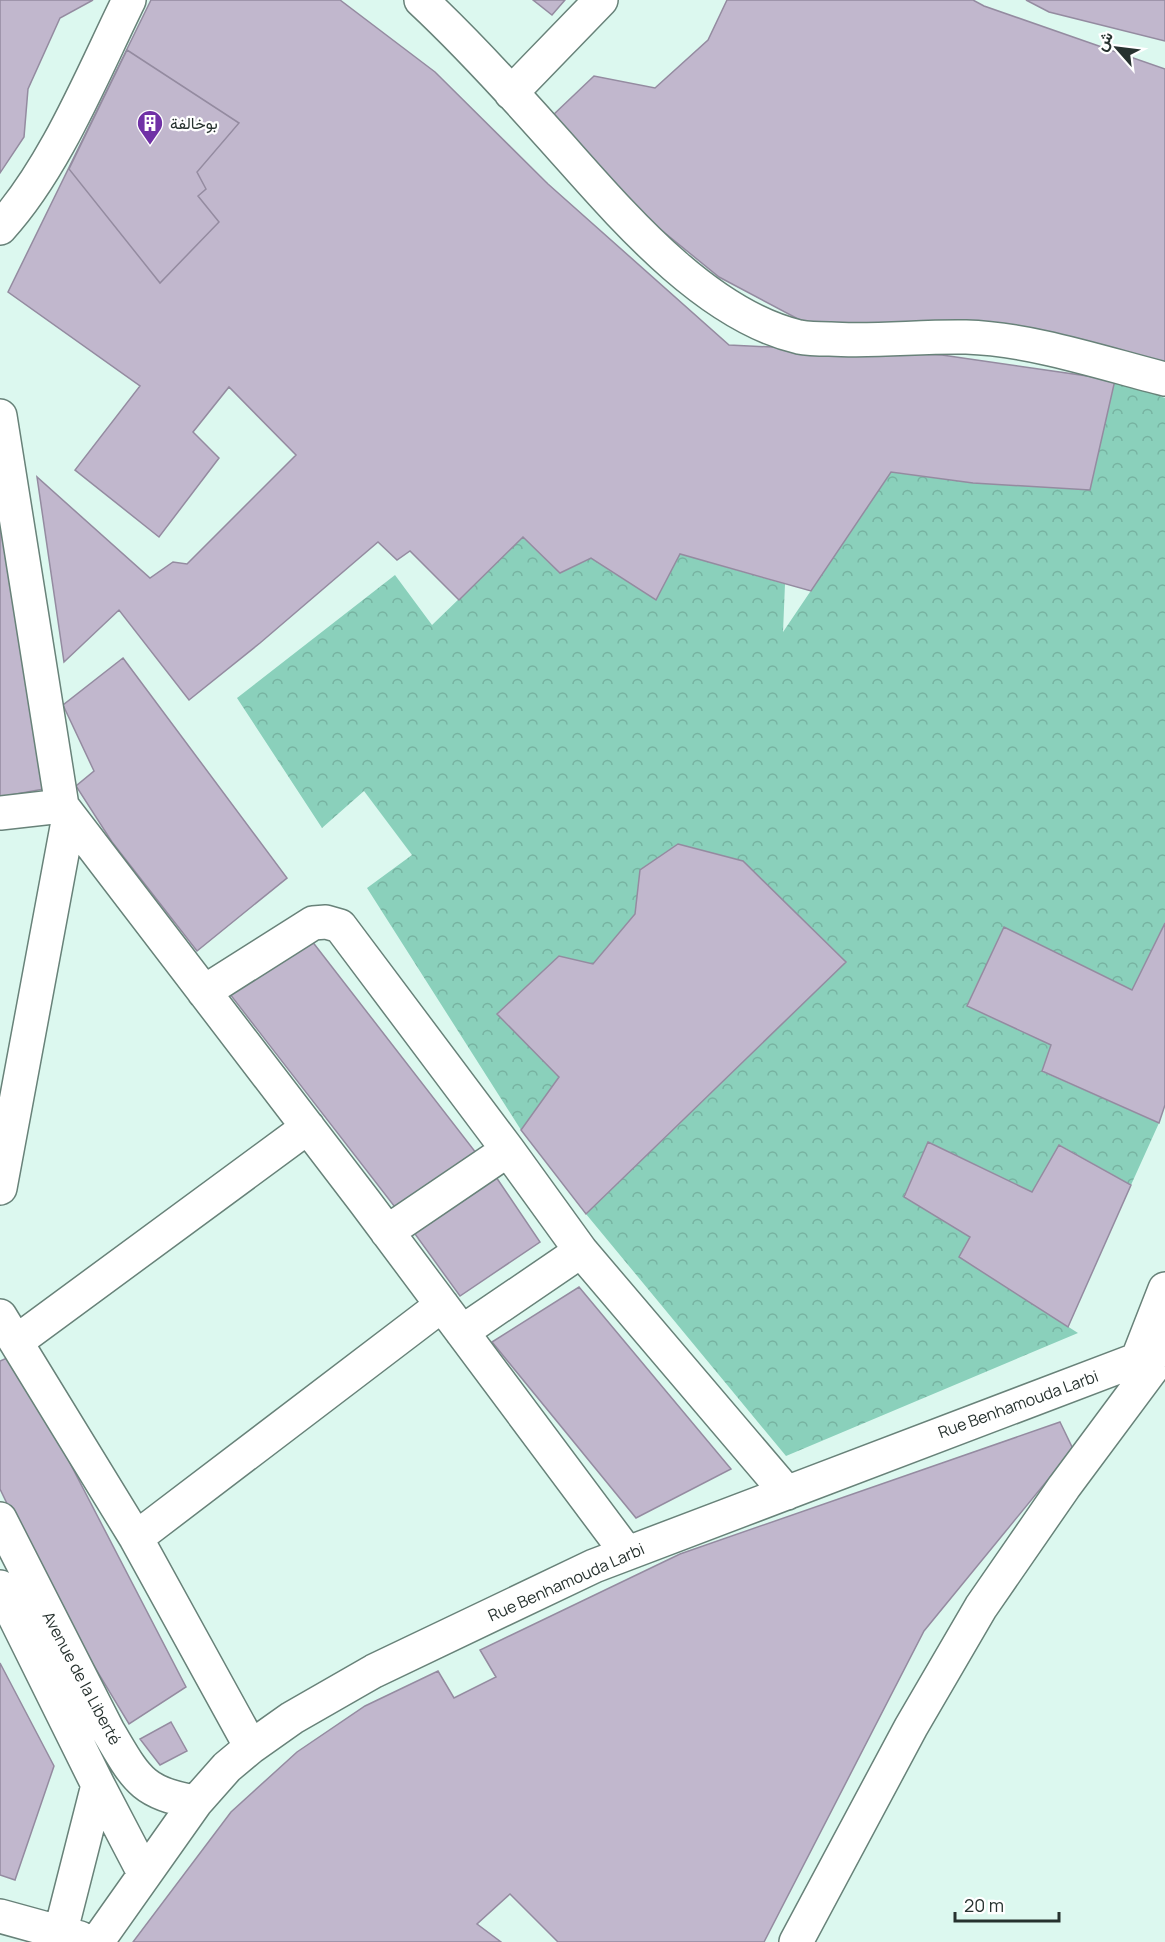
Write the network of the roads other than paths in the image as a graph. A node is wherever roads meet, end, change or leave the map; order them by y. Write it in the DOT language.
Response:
graph roads {
  1 [pos="129,0"];
  2 [pos="421,0"];
  3 [pos="601,0"];
  4 [pos="511,93"];
  5 [pos="0,228"];
  6 [pos="1165,379"];
  7 [pos="0,416"];
  8 [pos="65,811"];
  9 [pos="0,813"];
  10 [pos="204,992"];
  11 [pos="308,1127"];
  12 [pos="508,1150"];
  13 [pos="0,1188"];
  14 [pos="387,1232"];
  15 [pos="580,1251"];
  16 [pos="1165,1289"];
  17 [pos="442,1305"];
  18 [pos="8,1329"];
  19 [pos="462,1332"];
  20 [pos="1156,1353"];
  21 [pos="787,1493"];
  22 [pos="0,1519"];
  23 [pos="136,1539"];
  24 [pos="627,1554"];
  25 [pos="0,1587"];
  26 [pos="251,1747"];
  27 [pos="98,1785"];
  28 [pos="196,1802"];
  29 [pos="144,1873"];
  30 [pos="0,1916"];
  31 [pos="810,1934"];
  32 [pos="58,1937"];
  33 [pos="96,1942"];
  1 -- 5 [label="street"];
  2 -- 4 [label="street"];
  3 -- 4 [label="street"];
  4 -- 6 [label="street"];
  7 -- 8 [label="street"];
  8 -- 9 [label="street"];
  8 -- 10 [label="street"];
  8 -- 13 [label="street"];
  10 -- 11 [label="street"];
  10 -- 12 [label="street"];
  11 -- 14 [label="street"];
  11 -- 18 [label="street"];
  12 -- 14 [label="street"];
  12 -- 15 [label="street"];
  14 -- 17 [label="street"];
  15 -- 19 [label="street"];
  15 -- 21 [label="street"];
  16 -- 20 [label="street"];
  17 -- 19 [label="street"];
  17 -- 23 [label="street"];
  18 -- 23 [label="street"];
  19 -- 24 [label="street"];
  20 -- 21 [label="street, Rue Benhamouda Larbi"];
  20 -- 31 [label="street"];
  21 -- 24 [label="street, Rue Benhamouda Larbi"];
  22 -- 28 [label="street, Avenue de la Liberté"];
  23 -- 26 [label="street"];
  24 -- 26 [label="street, Rue Benhamouda Larbi"];
  25 -- 27 [label="street, Avenue de la Liberté"];
  26 -- 28 [label="street, Rue Benhamouda Larbi"];
  27 -- 29 [label="street, Avenue de la Liberté"];
  27 -- 32 [label="street"];
  28 -- 29 [label="street, Rue Benhamouda Larbi"];
  29 -- 33 [label="street, Rue Benhamouda Larbi"];
  30 -- 32 [label="street"];
  32 -- 33 [label="street"];
}
